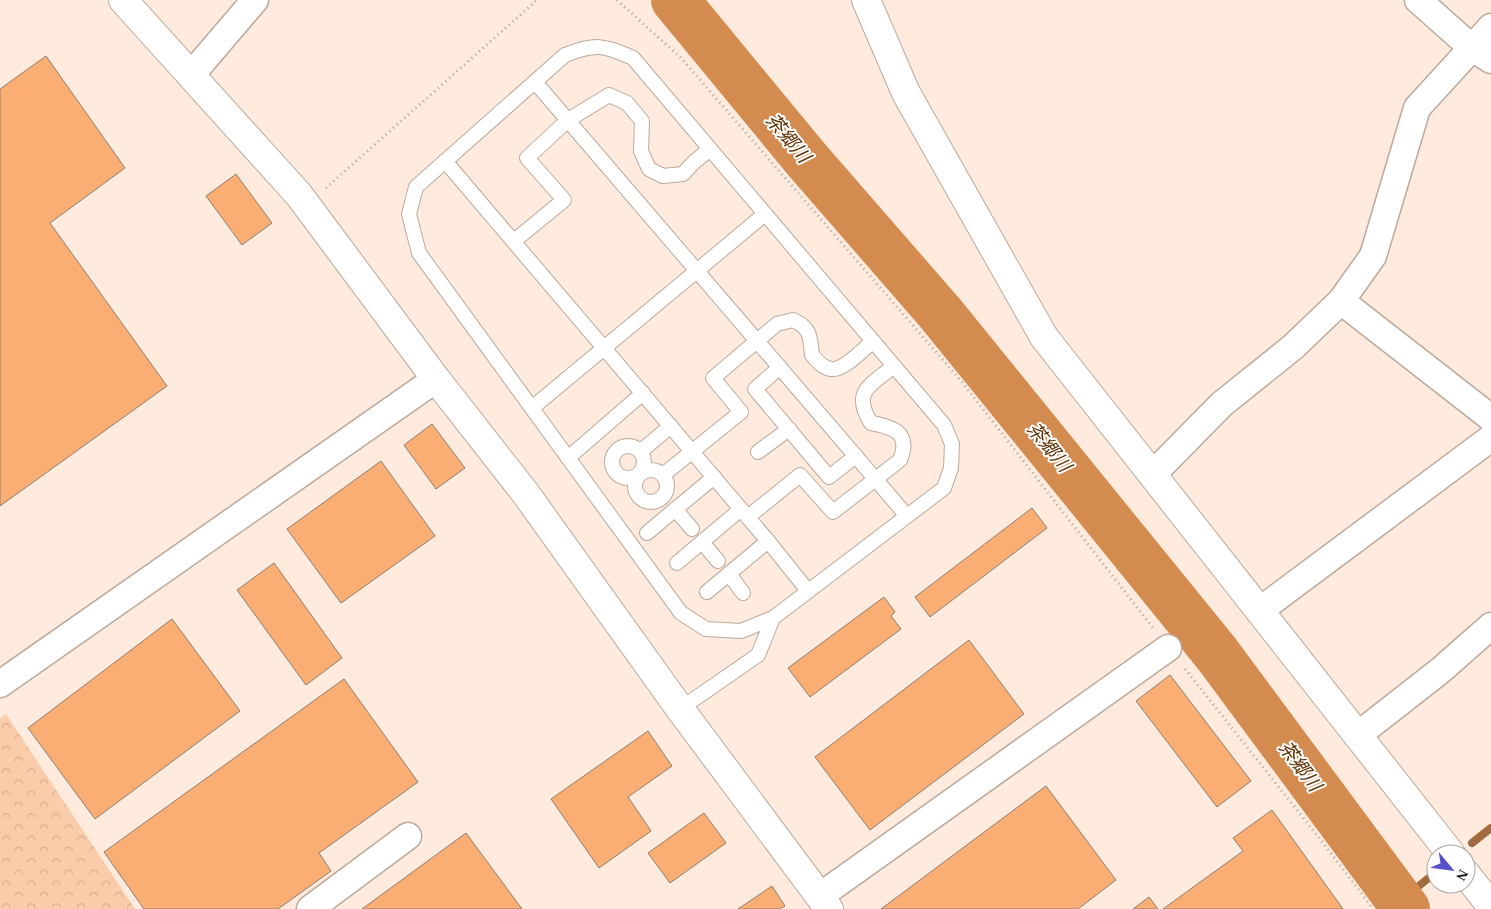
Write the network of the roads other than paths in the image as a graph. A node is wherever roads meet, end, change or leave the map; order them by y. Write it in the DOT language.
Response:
graph roads {
  1 [pos="123,0"];
  2 [pos="255,0"];
  3 [pos="866,0"];
  4 [pos="1418,0"];
  5 [pos="1491,26"];
  6 [pos="1482,54"];
  7 [pos="191,75"];
  8 [pos="536,82"];
  9 [pos="568,120"];
  10 [pos="710,149"];
  11 [pos="445,161"];
  12 [pos="765,214"];
  13 [pos="514,241"];
  14 [pos="698,271"];
  15 [pos="1341,301"];
  16 [pos="757,340"];
  17 [pos="873,341"];
  18 [pos="605,348"];
  19 [pos="894,366"];
  20 [pos="780,367"];
  21 [pos="436,379"];
  22 [pos="643,393"];
  23 [pos="532,408"];
  24 [pos="1491,418"];
  25 [pos="671,426"];
  26 [pos="789,429"];
  27 [pos="1491,438"];
  28 [pos="641,451"];
  29 [pos="692,451"];
  30 [pos="758,452"];
  31 [pos="856,456"];
  32 [pos="568,458"];
  33 [pos="663,475"];
  34 [pos="1152,475"];
  35 [pos="714,477"];
  36 [pos="876,479"];
  37 [pos="675,510"];
  38 [pos="745,513"];
  39 [pos="907,516"];
  40 [pos="692,529"];
  41 [pos="647,533"];
  42 [pos="768,541"];
  43 [pos="702,542"];
  44 [pos="718,561"];
  45 [pos="677,563"];
  46 [pos="729,574"];
  47 [pos="808,591"];
  48 [pos="707,592"];
  49 [pos="743,593"];
  50 [pos="1259,611"];
  51 [pos="773,618"];
  52 [pos="1491,626"];
  53 [pos="1168,648"];
  54 [pos="0,684"];
  55 [pos="680,710"];
  56 [pos="1358,735"];
  57 [pos="408,836"];
  58 [pos="1443,844"];
  59 [pos="1476,887"];
  60 [pos="825,902"];
  61 [pos="1491,906"];
  62 [pos="310,909"];
  1 -- 7 [label="street"];
  2 -- 7 [label="street"];
  3 -- 34 [label="street"];
  4 -- 6 [label="street"];
  5 -- 6 [label="street"];
  6 -- 15 [label="street"];
  7 -- 21 [label="street"];
  8 -- 9 [label="lane"];
  8 -- 10 [label="lane"];
  8 -- 11 [label="lane"];
  9 -- 10 [label="lane"];
  9 -- 13 [label="lane"];
  9 -- 14 [label="lane"];
  10 -- 12 [label="lane"];
  11 -- 13 [label="lane"];
  11 -- 23 [label="lane"];
  12 -- 14 [label="lane"];
  12 -- 17 [label="lane"];
  13 -- 18 [label="lane"];
  14 -- 16 [label="lane"];
  14 -- 18 [label="lane"];
  15 -- 24 [label="street"];
  15 -- 34 [label="street"];
  16 -- 17 [label="lane"];
  16 -- 20 [label="lane"];
  16 -- 29 [label="lane"];
  17 -- 19 [label="lane"];
  18 -- 22 [label="lane"];
  18 -- 23 [label="lane"];
  19 -- 36 [label="lane"];
  19 -- 39 [label="lane"];
  20 -- 26 [label="lane"];
  20 -- 31 [label="lane"];
  21 -- 54 [label="street"];
  21 -- 55 [label="street"];
  22 -- 25 [label="lane"];
  22 -- 32 [label="lane"];
  23 -- 32 [label="lane"];
  25 -- 28 [label="lane"];
  25 -- 29 [label="lane"];
  26 -- 30 [label="lane"];
  26 -- 31 [label="lane"];
  27 -- 50 [label="street"];
  29 -- 33 [label="lane"];
  29 -- 35 [label="lane"];
  31 -- 36 [label="lane"];
  32 -- 51 [label="lane"];
  34 -- 50 [label="street"];
  35 -- 37 [label="lane"];
  35 -- 38 [label="lane"];
  36 -- 38 [label="lane"];
  36 -- 39 [label="lane"];
  37 -- 40 [label="lane"];
  37 -- 41 [label="lane"];
  38 -- 42 [label="lane"];
  38 -- 43 [label="lane"];
  39 -- 47 [label="lane"];
  42 -- 46 [label="lane"];
  42 -- 47 [label="lane"];
  43 -- 44 [label="lane"];
  43 -- 45 [label="lane"];
  46 -- 48 [label="lane"];
  46 -- 49 [label="lane"];
  47 -- 51 [label="lane"];
  50 -- 56 [label="street"];
  51 -- 55 [label="lane"];
  52 -- 56 [label="street"];
  53 -- 60 [label="street"];
  55 -- 60 [label="street"];
  56 -- 58 [label="street"];
  57 -- 62 [label="street"];
  59 -- 61 [label="street"];
}
